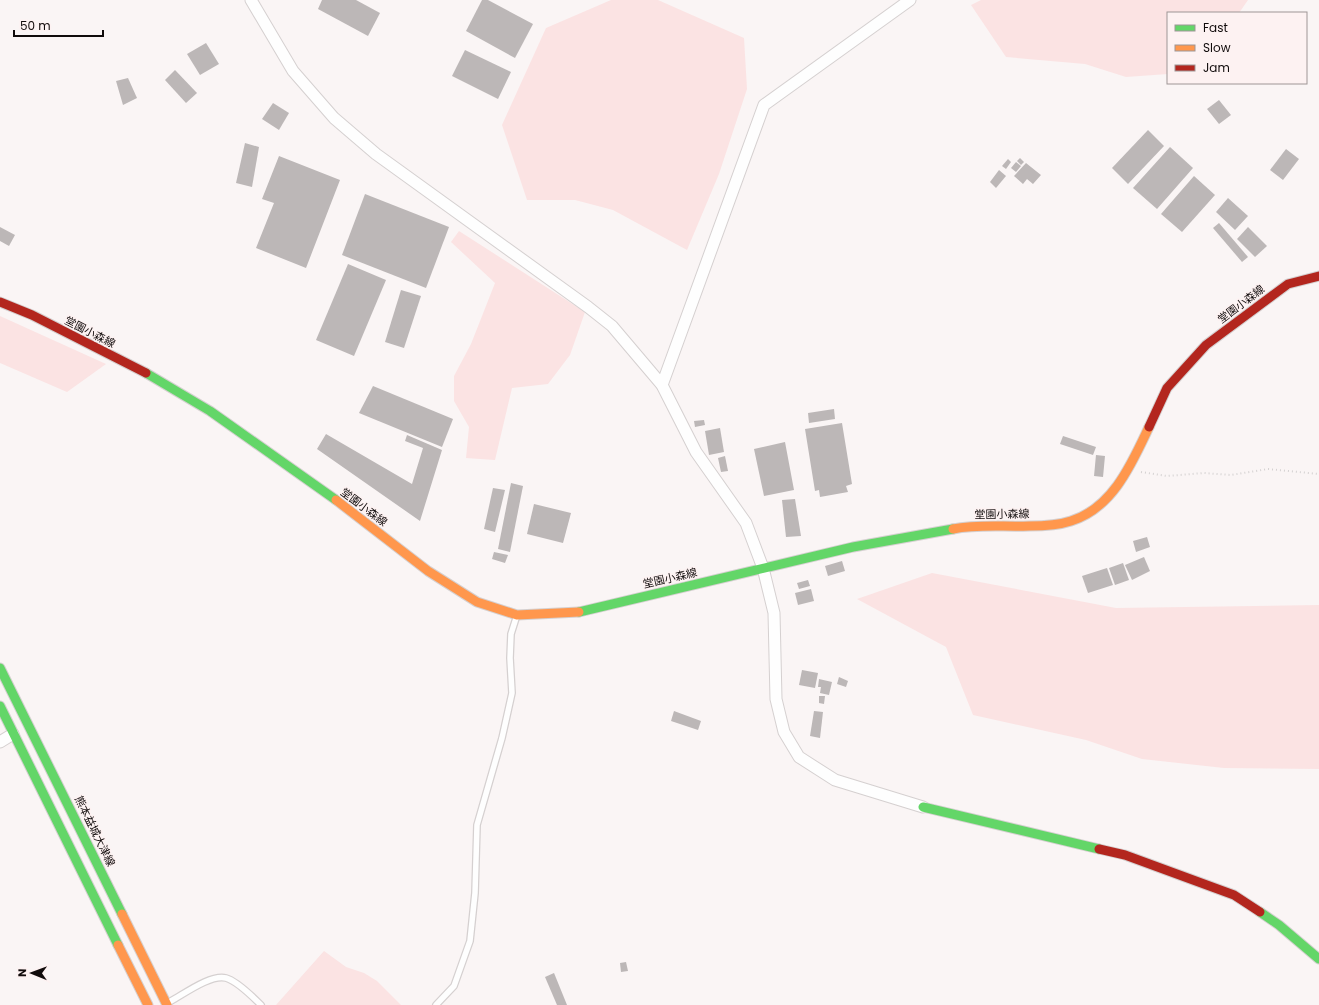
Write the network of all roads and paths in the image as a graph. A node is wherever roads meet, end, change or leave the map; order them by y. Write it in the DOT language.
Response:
graph roads {
  1 [pos="251,0"];
  2 [pos="910,0"];
  3 [pos="1318,274"];
  4 [pos="0,302"];
  5 [pos="662,385"];
  6 [pos="1128,471"];
  7 [pos="1319,474"];
  8 [pos="763,568"];
  9 [pos="517,615"];
  10 [pos="0,668"];
  11 [pos="0,706"];
  12 [pos="13,734"];
  13 [pos="0,742"];
  14 [pos="923,807"];
  15 [pos="1319,959"];
  16 [pos="167,1003"];
  17 [pos="148,1005"];
  18 [pos="261,1005"];
  19 [pos="436,1005"];
  1 -- 5 [label="street"];
  2 -- 5 [label="street"];
  3 -- 6 [label="main road, 堂園小森線"];
  4 -- 9 [label="main road, 堂園小森線"];
  5 -- 8 [label="street"];
  6 -- 7 [label="path"];
  6 -- 8 [label="main road, 堂園小森線"];
  8 -- 9 [label="main road, 堂園小森線"];
  8 -- 14 [label="street"];
  9 -- 19 [label="lane"];
  10 -- 16 [label="main road, 熊本益城大津線"];
  11 -- 12 [label="main road"];
  12 -- 13 [label="street"];
  12 -- 17 [label="main road"];
  14 -- 15 [label="main road"];
  16 -- 18 [label="lane"];
}
